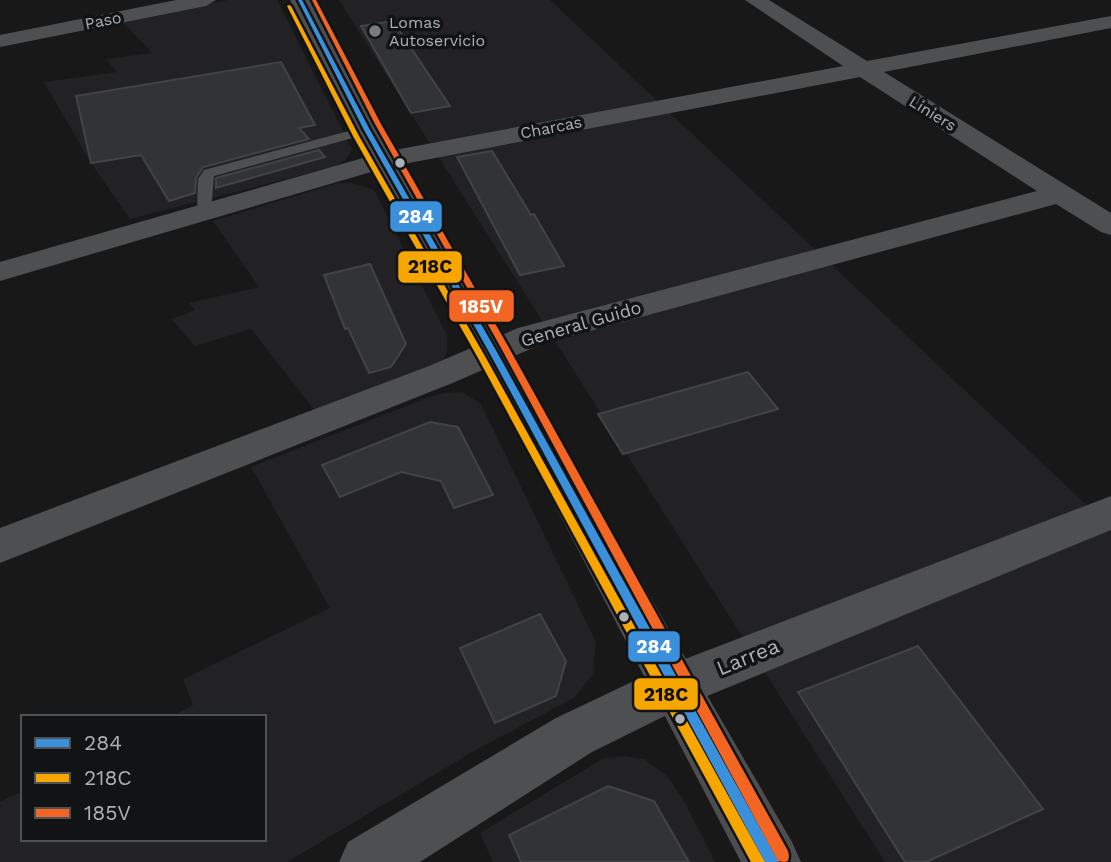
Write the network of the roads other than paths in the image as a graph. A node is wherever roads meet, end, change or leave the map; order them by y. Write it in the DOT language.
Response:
graph roads {
  1 [pos="72,0"];
  2 [pos="206,0"];
  3 [pos="300,0"];
  4 [pos="755,0"];
  5 [pos="1111,22"];
  6 [pos="79,25"];
  7 [pos="0,41"];
  8 [pos="863,69"];
  9 [pos="375,145"];
  10 [pos="1060,194"];
  11 [pos="1111,226"];
  12 [pos="0,272"];
  13 [pos="493,352"];
  14 [pos="1111,512"];
  15 [pos="0,546"];
  16 [pos="677,685"];
  17 [pos="368,862"];
  18 [pos="772,862"];
  1 -- 6 [label="street"];
  2 -- 6 [label="street, Paso"];
  3 -- 9 [label="main road"];
  4 -- 8 [label="street, Liniers"];
  5 -- 8 [label="street, Charcas"];
  6 -- 7 [label="street, Paso"];
  8 -- 9 [label="street, Charcas"];
  8 -- 10 [label="street, Liniers"];
  9 -- 12 [label="street, Charcas"];
  9 -- 13 [label="main road"];
  10 -- 11 [label="street, Liniers"];
  10 -- 13 [label="street, General Guido"];
  13 -- 15 [label="street, General Guido"];
  13 -- 16 [label="main road"];
  14 -- 16 [label="street, Larrea"];
  16 -- 17 [label="street, Larrea"];
  16 -- 18 [label="main road"];
}
